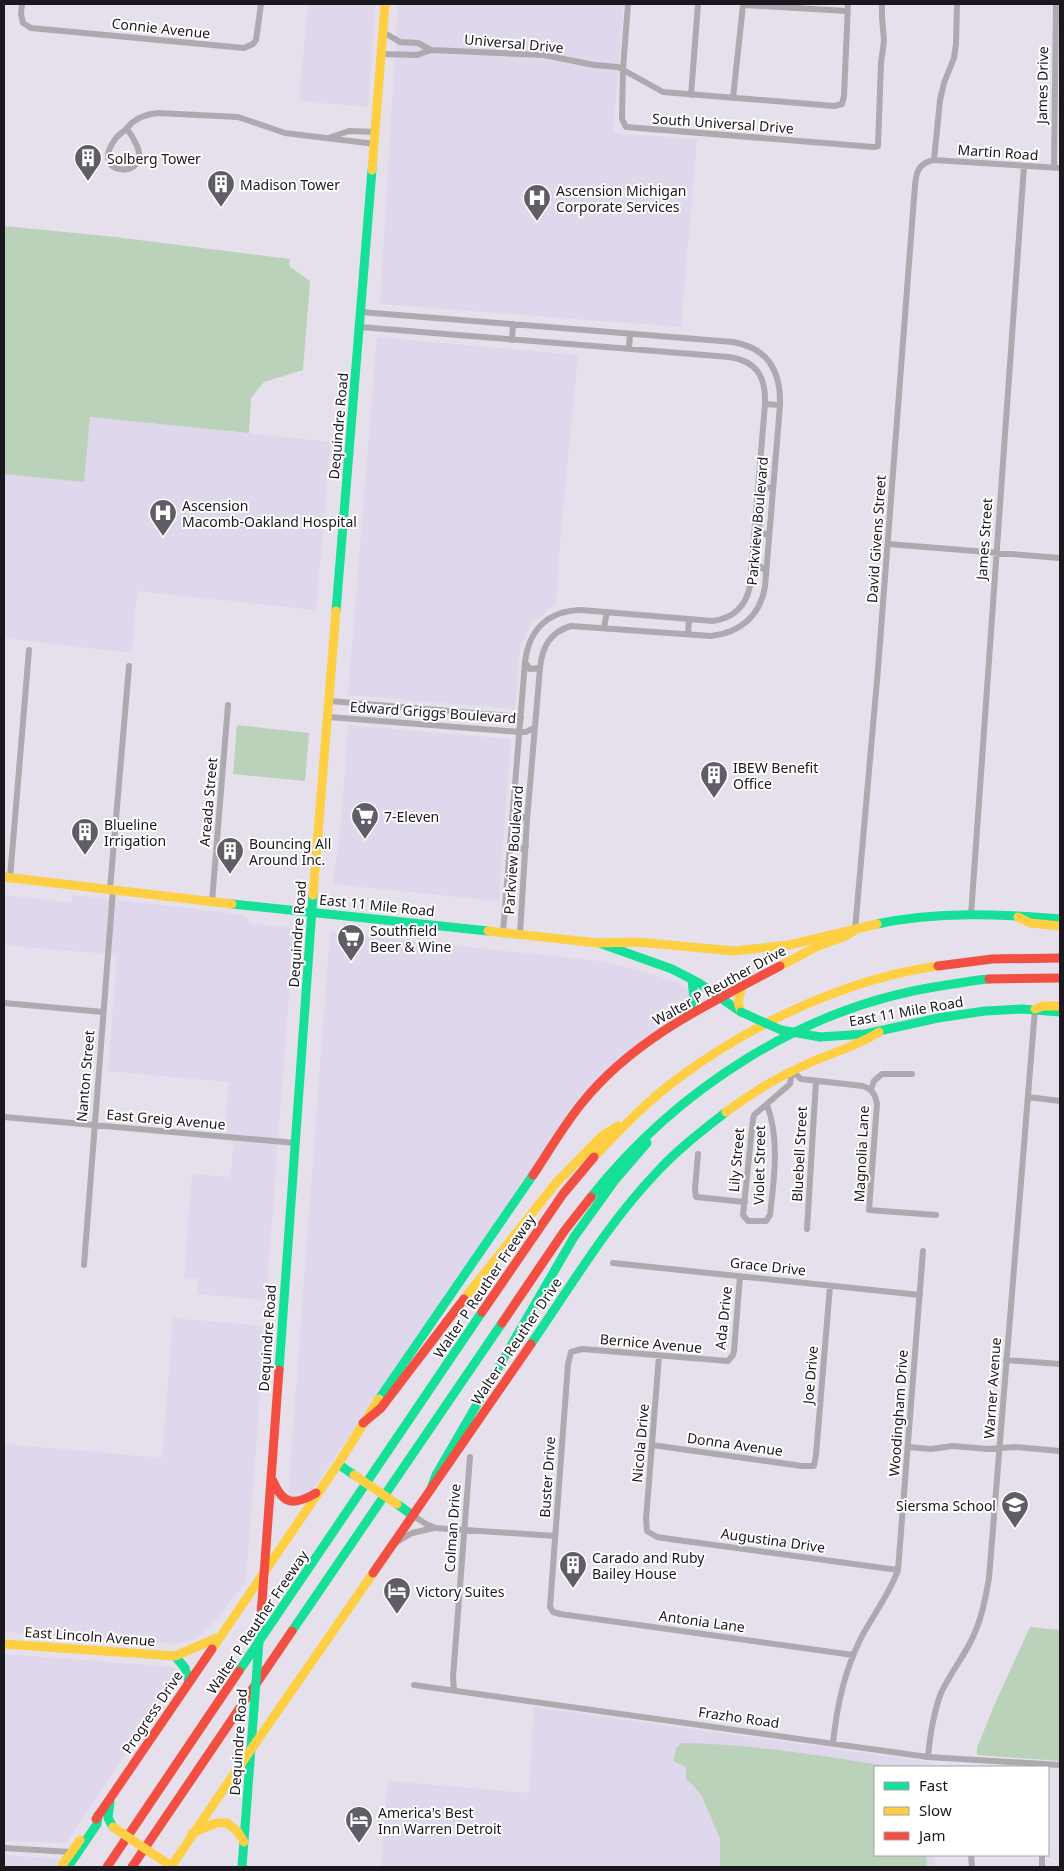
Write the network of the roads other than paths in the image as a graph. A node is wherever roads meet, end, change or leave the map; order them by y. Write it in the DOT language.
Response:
graph roads {
  1 [pos="22,4"];
  2 [pos="260,4"];
  3 [pos="385,4"];
  4 [pos="628,4"];
  5 [pos="698,4"];
  6 [pos="882,4"];
  7 [pos="956,4"];
  8 [pos="1056,4"];
  9 [pos="848,7"];
  10 [pos="383,32"];
  11 [pos="431,50"];
  12 [pos="381,54"];
  13 [pos="623,69"];
  14 [pos="691,95"];
  15 [pos="733,98"];
  16 [pos="127,129"];
  17 [pos="376,132"];
  18 [pos="328,138"];
  19 [pos="375,144"];
  20 [pos="934,160"];
  21 [pos="1024,166"];
  22 [pos="1057,168"];
  23 [pos="361,312"];
  24 [pos="513,324"];
  25 [pos="360,328"];
  26 [pos="630,334"];
  27 [pos="512,340"];
  28 [pos="629,348"];
  29 [pos="765,404"];
  30 [pos="780,405"];
  31 [pos="758,487"];
  32 [pos="773,488"];
  33 [pos="756,512"];
  34 [pos="769,536"];
  35 [pos="888,544"];
  36 [pos="996,553"];
  37 [pos="1060,558"];
  38 [pos="751,569"];
  39 [pos="766,571"];
  40 [pos="607,612"];
  41 [pos="690,619"];
  42 [pos="604,627"];
  43 [pos="688,634"];
  44 [pos="29,650"];
  45 [pos="526,662"];
  46 [pos="129,666"];
  47 [pos="540,668"];
  48 [pos="523,687"];
  49 [pos="538,689"];
  50 [pos="330,701"];
  51 [pos="228,705"];
  52 [pos="521,716"];
  53 [pos="328,717"];
  54 [pos="536,728"];
  55 [pos="520,732"];
  56 [pos="527,820"];
  57 [pos="512,822"];
  58 [pos="510,846"];
  59 [pos="526,846"];
  60 [pos="7,877"];
  61 [pos="112,889"];
  62 [pos="212,901"];
  63 [pos="312,912"];
  64 [pos="972,915"];
  65 [pos="1018,917"];
  66 [pos="1060,919"];
  67 [pos="1060,926"];
  68 [pos="855,930"];
  69 [pos="503,932"];
  70 [pos="520,934"];
  71 [pos="598,943"];
  72 [pos="1060,958"];
  73 [pos="1060,978"];
  74 [pos="692,980"];
  75 [pos="742,986"];
  76 [pos="720,998"];
  77 [pos="4,1003"];
  78 [pos="1060,1006"];
  79 [pos="1035,1010"];
  80 [pos="103,1012"];
  81 [pos="741,1012"];
  82 [pos="1060,1012"];
  83 [pos="686,1017"];
  84 [pos="879,1032"];
  85 [pos="792,1071"];
  86 [pos="912,1074"];
  87 [pos="816,1081"];
  88 [pos="871,1089"];
  89 [pos="1028,1097"];
  90 [pos="1060,1101"];
  91 [pos="767,1105"];
  92 [pos="676,1108"];
  93 [pos="4,1116"];
  94 [pos="630,1119"];
  95 [pos="94,1125"];
  96 [pos="296,1143"];
  97 [pos="698,1154"];
  98 [pos="745,1202"];
  99 [pos="936,1215"];
  100 [pos="748,1221"];
  101 [pos="806,1229"];
  102 [pos="923,1251"];
  103 [pos="613,1263"];
  104 [pos="84,1265"];
  105 [pos="740,1276"];
  106 [pos="830,1286"];
  107 [pos="920,1295"];
  108 [pos="573,1350"];
  109 [pos="659,1356"];
  110 [pos="1006,1360"];
  111 [pos="728,1361"];
  112 [pos="1060,1364"];
  113 [pos="363,1423"];
  114 [pos="652,1445"];
  115 [pos="908,1447"];
  116 [pos="1000,1448"];
  117 [pos="1060,1451"];
  118 [pos="470,1457"];
  119 [pos="338,1464"];
  120 [pos="814,1466"];
  121 [pos="272,1473"];
  122 [pos="432,1486"];
  123 [pos="320,1490"];
  124 [pos="412,1515"];
  125 [pos="435,1528"];
  126 [pos="464,1530"];
  127 [pos="647,1531"];
  128 [pos="555,1536"];
  129 [pos="391,1546"];
  130 [pos="898,1570"];
  131 [pos="265,1572"];
  132 [pos="550,1608"];
  133 [pos="220,1637"];
  134 [pos="4,1644"];
  135 [pos="853,1655"];
  136 [pos="175,1656"];
  137 [pos="189,1682"];
  138 [pos="414,1685"];
  139 [pos="454,1690"];
  140 [pos="833,1743"];
  141 [pos="252,1748"];
  142 [pos="928,1757"];
  143 [pos="967,1764"];
  144 [pos="1060,1765"];
  145 [pos="1037,1766"];
  146 [pos="112,1796"];
  147 [pos="98,1815"];
  148 [pos="192,1833"];
  149 [pos="244,1842"];
  150 [pos="4,1848"];
  151 [pos="71,1852"];
  152 [pos="61,1867"];
  153 [pos="68,1867"];
  154 [pos="107,1867"];
  155 [pos="132,1867"];
  156 [pos="172,1867"];
  157 [pos="242,1867"];
  1 -- 2 [label="street, Connie Avenue"];
  3 -- 10 [label="main road, Dequindre Road"];
  4 -- 13 [label="street, South Universal Drive"];
  5 -- 14 [label="street"];
  6 -- 13 [label="street, South Universal Drive"];
  7 -- 20 [label="street"];
  8 -- 22 [label="street, James Drive"];
  9 -- 15 [label="street"];
  9 -- 15 [label="street, Universal Drive"];
  10 -- 11 [label="street, Universal Drive"];
  10 -- 12 [label="main road, Dequindre Road"];
  11 -- 12 [label="street, Universal Drive"];
  11 -- 13 [label="street, Universal Drive"];
  12 -- 17 [label="main road, Dequindre Road"];
  13 -- 14 [label="street, Universal Drive"];
  14 -- 15 [label="street, Universal Drive"];
  16 -- 16 [label="street"];
  16 -- 18 [label="street"];
  17 -- 18 [label="street"];
  17 -- 19 [label="main road, Dequindre Road"];
  18 -- 19 [label="street"];
  19 -- 23 [label="main road, Dequindre Road"];
  20 -- 21 [label="street, Martin Road"];
  20 -- 35 [label="street, David Givens Street"];
  21 -- 22 [label="street, Martin Road"];
  21 -- 36 [label="street, James Street"];
  23 -- 24 [label="street, Parkview Boulevard"];
  23 -- 25 [label="main road, Dequindre Road"];
  24 -- 26 [label="street, Parkview Boulevard"];
  24 -- 27 [label="street"];
  25 -- 27 [label="street, Parkview Boulevard"];
  25 -- 50 [label="main road, Dequindre Road"];
  26 -- 28 [label="street"];
  26 -- 30 [label="street, Parkview Boulevard"];
  27 -- 28 [label="street, Parkview Boulevard"];
  28 -- 29 [label="street, Parkview Boulevard"];
  29 -- 30 [label="street"];
  29 -- 31 [label="street, Parkview Boulevard"];
  30 -- 32 [label="street, Parkview Boulevard"];
  31 -- 32 [label="street"];
  31 -- 33 [label="street, Parkview Boulevard"];
  32 -- 34 [label="street, Parkview Boulevard"];
  33 -- 34 [label="street"];
  33 -- 38 [label="street, Parkview Boulevard"];
  34 -- 39 [label="street, Parkview Boulevard"];
  35 -- 36 [label="street"];
  35 -- 68 [label="street, David Givens Street"];
  36 -- 37 [label="street"];
  36 -- 64 [label="street, James Street"];
  38 -- 39 [label="street"];
  38 -- 41 [label="street, Parkview Boulevard"];
  39 -- 43 [label="street, Parkview Boulevard"];
  40 -- 41 [label="street, Parkview Boulevard"];
  40 -- 42 [label="street"];
  40 -- 45 [label="street, Parkview Boulevard"];
  41 -- 43 [label="street"];
  42 -- 43 [label="street, Parkview Boulevard"];
  42 -- 47 [label="street, Parkview Boulevard"];
  44 -- 60 [label="street"];
  45 -- 47 [label="street"];
  45 -- 48 [label="street, Parkview Boulevard"];
  46 -- 61 [label="street, Nanton Street"];
  47 -- 49 [label="street, Parkview Boulevard"];
  48 -- 49 [label="street"];
  48 -- 52 [label="street, Parkview Boulevard"];
  49 -- 54 [label="street, Parkview Boulevard"];
  50 -- 52 [label="street, Edward Griggs Boulevard"];
  50 -- 53 [label="main road, Dequindre Road"];
  51 -- 62 [label="street, Areada Street"];
  52 -- 55 [label="street, Parkview Boulevard"];
  53 -- 55 [label="street, Edward Griggs Boulevard"];
  53 -- 63 [label="main road, Dequindre Road"];
  54 -- 55 [label="street, Edward Griggs Boulevard"];
  54 -- 56 [label="street, Parkview Boulevard"];
  55 -- 57 [label="street, Parkview Boulevard"];
  56 -- 57 [label="street"];
  56 -- 59 [label="street, Parkview Boulevard"];
  57 -- 58 [label="street, Parkview Boulevard"];
  58 -- 59 [label="street"];
  58 -- 69 [label="street, Parkview Boulevard"];
  59 -- 70 [label="street, Parkview Boulevard"];
  60 -- 61 [label="main road, East 11 Mile Road"];
  61 -- 62 [label="main road, East 11 Mile Road"];
  61 -- 80 [label="street, Nanton Street"];
  62 -- 63 [label="main road, East 11 Mile Road"];
  63 -- 69 [label="main road, East 11 Mile Road"];
  63 -- 96 [label="main road, Dequindre Road"];
  64 -- 65 [label="main road, East 11 Mile Road"];
  64 -- 68 [label="main road, East 11 Mile Road"];
  65 -- 66 [label="main road, East 11 Mile Road"];
  65 -- 67 [label="main road"];
  68 -- 71 [label="main road, East 11 Mile Road"];
  68 -- 75 [label="main road, Walter P Reuther Drive"];
  69 -- 70 [label="main road, East 11 Mile Road"];
  70 -- 71 [label="main road, East 11 Mile Road"];
  71 -- 74 [label="main road, East 11 Mile Road"];
  72 -- 94 [label="main road, Walter P Reuther Freeway"];
  73 -- 92 [label="main road"];
  74 -- 76 [label="main road, East 11 Mile Road"];
  74 -- 83 [label="main road"];
  75 -- 76 [label="main road, Walter P Reuther Drive"];
  75 -- 81 [label="main road"];
  76 -- 81 [label="main road, East 11 Mile Road"];
  76 -- 83 [label="main road, Walter P Reuther Drive"];
  77 -- 80 [label="street"];
  78 -- 79 [label="main road"];
  79 -- 82 [label="main road, East 11 Mile Road"];
  79 -- 84 [label="main road, East 11 Mile Road"];
  79 -- 89 [label="street, Warner Avenue"];
  80 -- 95 [label="street, Nanton Street"];
  81 -- 84 [label="main road, East 11 Mile Road, bridge"];
  83 -- 113 [label="main road, Walter P Reuther Drive"];
  84 -- 85 [label="main road, Walter P Reuther Drive"];
  85 -- 87 [label="street, Magnolia Lane"];
  85 -- 91 [label="street, Violet Street"];
  85 -- 122 [label="main road, Walter P Reuther Drive"];
  86 -- 88 [label="street"];
  87 -- 88 [label="street, Magnolia Lane"];
  87 -- 101 [label="street, Bluebell Street"];
  88 -- 99 [label="street, Magnolia Lane"];
  89 -- 90 [label="street"];
  89 -- 110 [label="street, Warner Avenue"];
  91 -- 98 [label="street, Lily Street"];
  91 -- 100 [label="street, Violet Street"];
  92 -- 122 [label="main road"];
  92 -- 155 [label="main road"];
  93 -- 95 [label="street, East Greig Avenue"];
  94 -- 113 [label="main road"];
  94 -- 154 [label="main road, Walter P Reuther Freeway"];
  95 -- 96 [label="street, East Greig Avenue"];
  95 -- 104 [label="street, Nanton Street"];
  96 -- 121 [label="main road, Dequindre Road"];
  97 -- 98 [label="street"];
  98 -- 100 [label="street, Lily Street"];
  102 -- 107 [label="street, Woodingham Drive"];
  103 -- 105 [label="street, Grace Drive"];
  105 -- 106 [label="street, Grace Drive"];
  105 -- 111 [label="street, Ada Drive"];
  106 -- 107 [label="street, Grace Drive"];
  106 -- 120 [label="street, Joe Drive"];
  107 -- 115 [label="street, Woodingham Drive"];
  108 -- 109 [label="street, Bernice Avenue"];
  108 -- 128 [label="street, Buster Drive"];
  109 -- 111 [label="street, Bernice Avenue"];
  109 -- 114 [label="street, Nicola Drive"];
  110 -- 112 [label="street"];
  110 -- 116 [label="street, Warner Avenue"];
  113 -- 119 [label="main road, Walter P Reuther Drive"];
  114 -- 120 [label="street, Donna Avenue"];
  114 -- 127 [label="street, Nicola Drive"];
  115 -- 116 [label="street"];
  115 -- 130 [label="street, Woodingham Drive"];
  116 -- 117 [label="street"];
  116 -- 142 [label="street, Warner Avenue"];
  118 -- 126 [label="street, Colman Drive"];
  119 -- 123 [label="main road, Walter P Reuther Drive"];
  119 -- 124 [label="main road, bridge"];
  121 -- 123 [label="main road"];
  121 -- 131 [label="main road, Dequindre Road"];
  122 -- 124 [label="main road, Walter P Reuther Drive"];
  123 -- 131 [label="main road, Walter P Reuther Drive"];
  124 -- 125 [label="street"];
  124 -- 129 [label="main road, Walter P Reuther Drive"];
  125 -- 126 [label="street"];
  125 -- 129 [label="street"];
  126 -- 128 [label="street"];
  126 -- 139 [label="street, Colman Drive"];
  127 -- 130 [label="street, Augustina Drive"];
  128 -- 132 [label="street, Buster Drive"];
  129 -- 141 [label="main road, Walter P Reuther Drive"];
  130 -- 135 [label="street, Woodingham Drive"];
  131 -- 133 [label="main road, Progress Drive"];
  131 -- 141 [label="main road, Dequindre Road, bridge"];
  132 -- 135 [label="street, Antonia Lane"];
  133 -- 136 [label="main road, East Lincoln Avenue"];
  133 -- 137 [label="main road, Progress Drive"];
  134 -- 136 [label="main road, East Lincoln Avenue"];
  135 -- 140 [label="street, Woodingham Drive"];
  136 -- 137 [label="main road"];
  137 -- 146 [label="main road, Progress Drive"];
  138 -- 139 [label="street, Frazho Road"];
  139 -- 140 [label="street, Frazho Road"];
  140 -- 142 [label="street, Frazho Road"];
  141 -- 148 [label="main road, Walter P Reuther Drive"];
  141 -- 149 [label="main road, Dequindre Road"];
  142 -- 143 [label="street, Frazho Road"];
  143 -- 145 [label="street, Frazho Road"];
  144 -- 145 [label="street, Frazho Road"];
  146 -- 147 [label="main road, Progress Drive"];
  146 -- 156 [label="main road, bridge"];
  147 -- 151 [label="main road, Progress Drive"];
  147 -- 153 [label="main road"];
  148 -- 149 [label="main road"];
  148 -- 156 [label="main road, Walter P Reuther Drive"];
  149 -- 157 [label="main road, Dequindre Road"];
  150 -- 151 [label="street"];
  151 -- 152 [label="main road, Progress Drive"];
}
